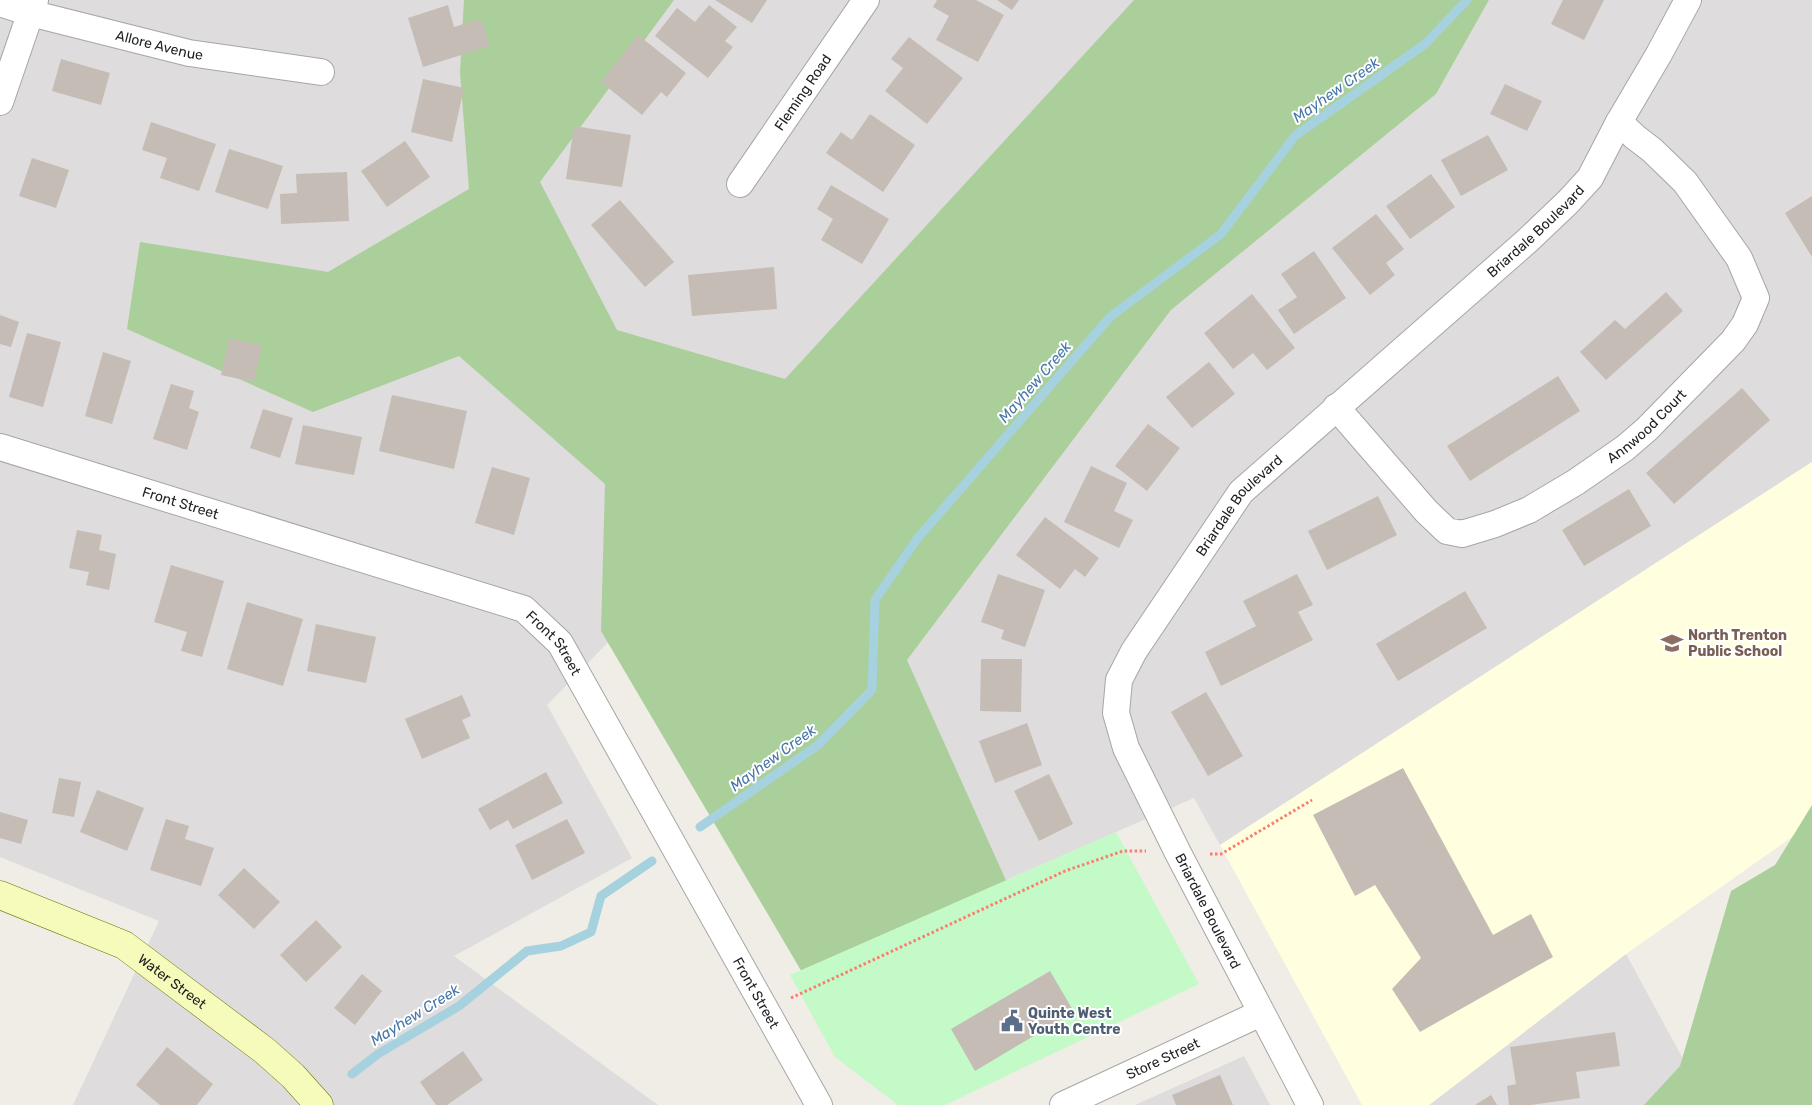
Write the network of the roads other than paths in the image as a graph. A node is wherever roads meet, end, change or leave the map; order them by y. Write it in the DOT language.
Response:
graph roads {
  1 [pos="866,0"];
  2 [pos="1688,0"];
  3 [pos="0,4"];
  4 [pos="32,7"];
  5 [pos="321,72"];
  6 [pos="0,102"];
  7 [pos="1619,122"];
  8 [pos="740,184"];
  9 [pos="1336,407"];
  10 [pos="0,447"];
  11 [pos="0,895"];
  12 [pos="1262,1014"];
  13 [pos="319,1105"];
  14 [pos="819,1105"];
  15 [pos="1063,1105"];
  16 [pos="1310,1105"];
  1 -- 8 [label="street, Fleming Road"];
  2 -- 7 [label="street, Briardale Boulevard"];
  3 -- 4 [label="street, Allore Avenue"];
  4 -- 5 [label="street, Allore Avenue"];
  4 -- 6 [label="street"];
  7 -- 9 [label="street, Briardale Boulevard"];
  7 -- 9 [label="street, Annwood Court"];
  9 -- 12 [label="street, Briardale Boulevard"];
  10 -- 14 [label="street, Front Street"];
  11 -- 13 [label="main road, Water Street"];
  12 -- 15 [label="street, Store Street"];
  12 -- 16 [label="street, Briardale Boulevard"];
}
